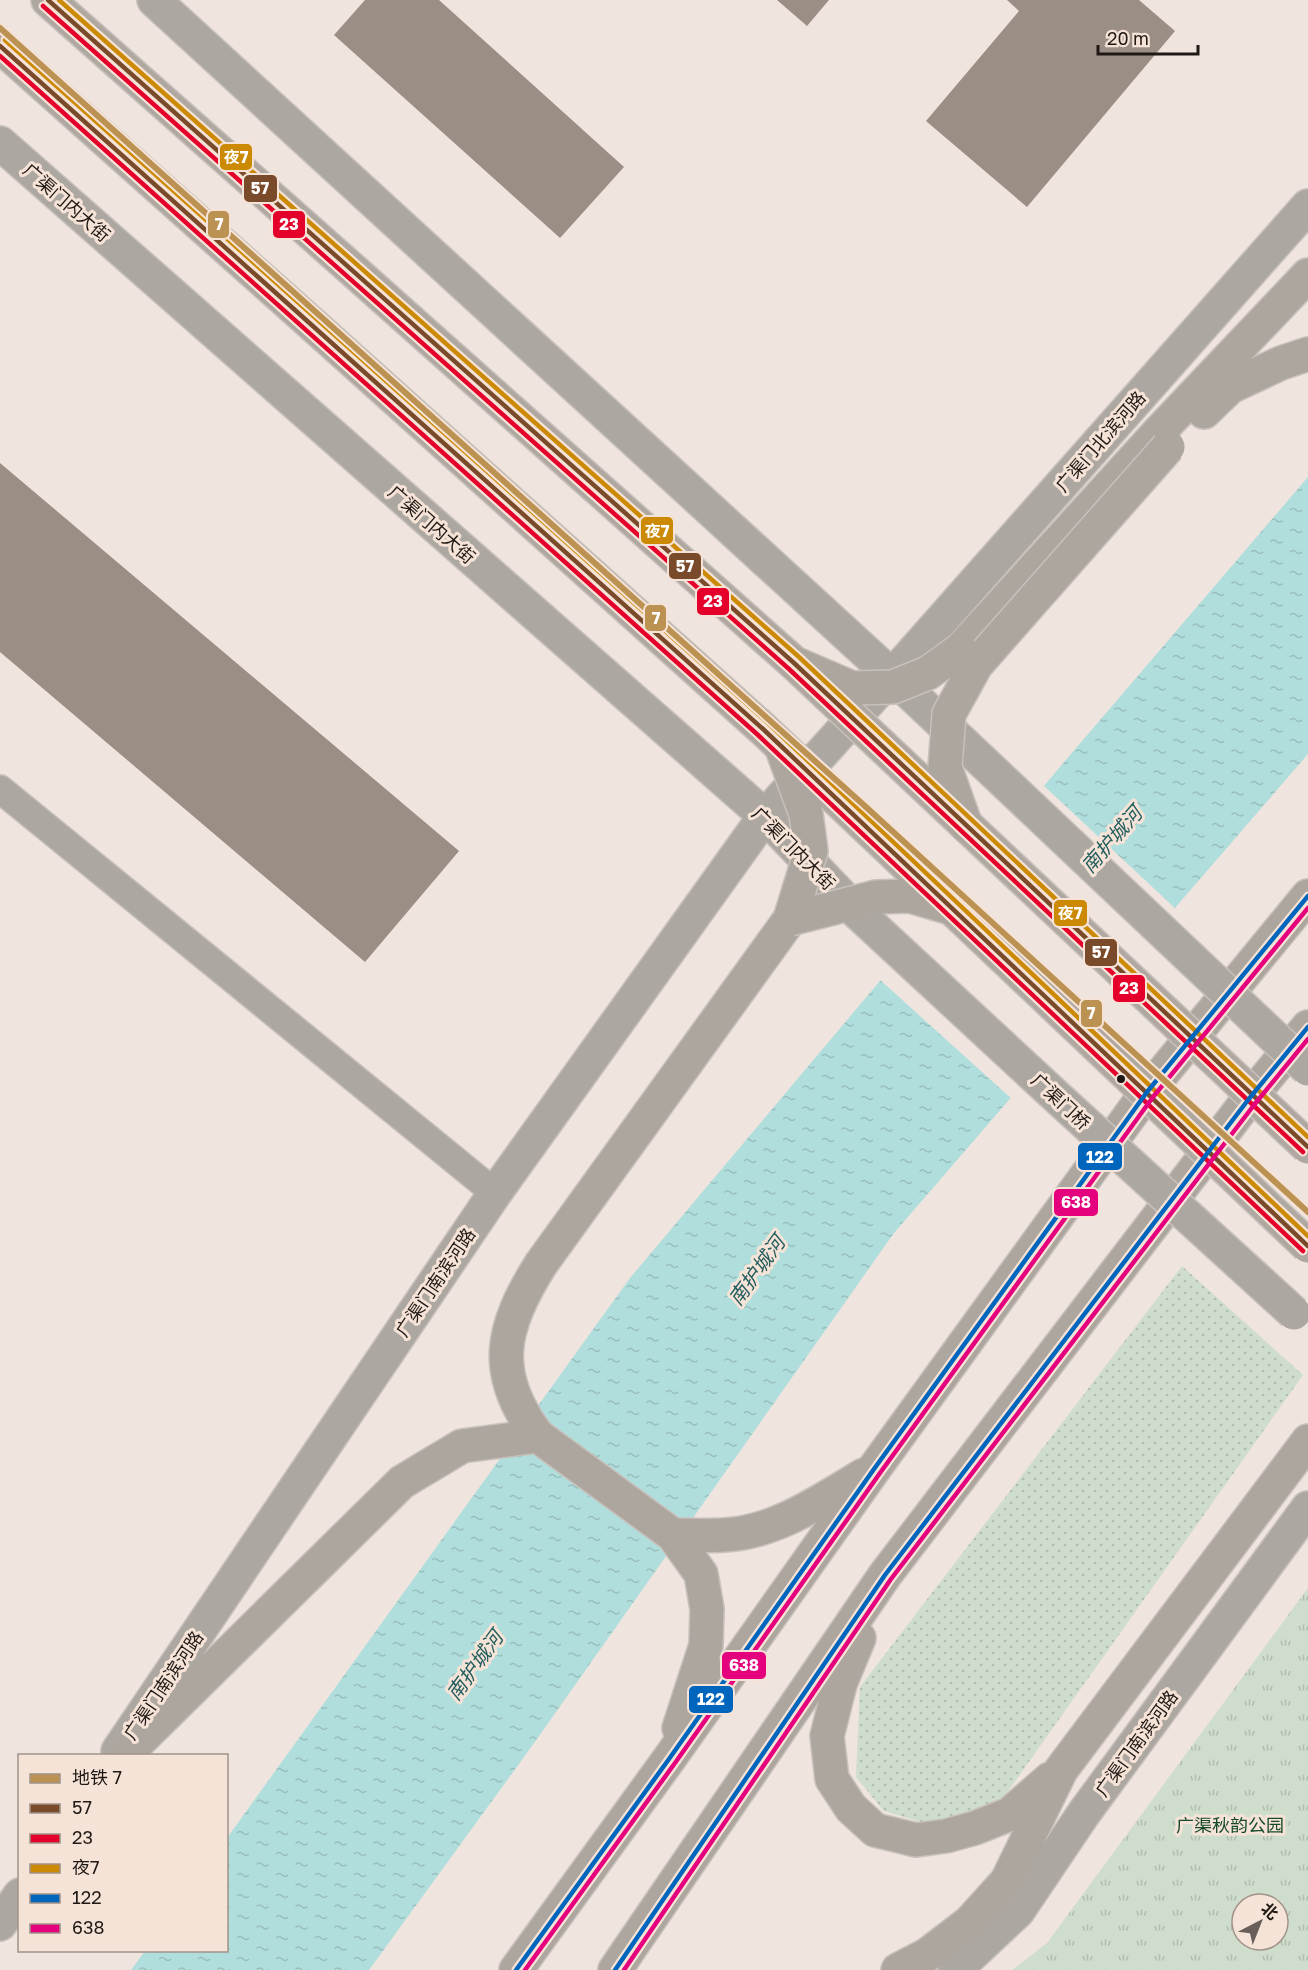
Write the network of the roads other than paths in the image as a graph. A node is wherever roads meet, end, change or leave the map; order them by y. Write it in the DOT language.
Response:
graph roads {
  1 [pos="48,0"];
  2 [pos="154,0"];
  3 [pos="0,46"];
  4 [pos="0,143"];
  5 [pos="1308,206"];
  6 [pos="1308,275"];
  7 [pos="1308,354"];
  8 [pos="794,663"];
  9 [pos="892,676"];
  10 [pos="781,746"];
  11 [pos="0,789"];
  12 [pos="765,816"];
  13 [pos="966,826"];
  14 [pos="1308,896"];
  15 [pos="954,909"];
  16 [pos="857,912"];
  17 [pos="790,919"];
  18 [pos="1308,1027"];
  19 [pos="1308,1069"];
  20 [pos="1308,1148"];
  21 [pos="495,1193"];
  22 [pos="1308,1246"];
  23 [pos="1301,1319"];
  24 [pos="538,1436"];
  25 [pos="1308,1441"];
  26 [pos="874,1469"];
  27 [pos="1308,1508"];
  28 [pos="673,1535"];
  29 [pos="885,1575"];
  30 [pos="116,1754"];
  31 [pos="125,1754"];
  32 [pos="669,1760"];
  33 [pos="1061,1770"];
  34 [pos="18,1898"];
  35 [pos="0,1924"];
  36 [pos="516,1970"];
  37 [pos="615,1970"];
  38 [pos="898,1970"];
  39 [pos="955,1970"];
  1 -- 8 [label="main road, bridge"];
  2 -- 9 [label="street"];
  3 -- 10 [label="main road, bridge"];
  4 -- 12 [label="street, 广渠门内大街"];
  5 -- 9 [label="street, 广渠门北滨河路"];
  6 -- 8 [label="highway, bridge"];
  7 -- 13 [label="highway, bridge"];
  8 -- 13 [label="main road, bridge"];
  9 -- 12 [label="street, 广渠门北滨河路"];
  9 -- 19 [label="street, bridge"];
  10 -- 15 [label="main road, bridge"];
  10 -- 17 [label="highway, bridge"];
  11 -- 21 [label="street"];
  12 -- 16 [label="street, 广渠门内大街"];
  12 -- 21 [label="street, 广渠门南滨河路"];
  13 -- 20 [label="main road, bridge"];
  14 -- 26 [label="highway"];
  15 -- 17 [label="highway, bridge"];
  15 -- 22 [label="main road, bridge"];
  16 -- 23 [label="street, 广渠门桥, bridge"];
  17 -- 24 [label="highway"];
  18 -- 29 [label="highway"];
  21 -- 30 [label="street, 广渠门南滨河路"];
  24 -- 28 [label="highway"];
  24 -- 31 [label="highway"];
  25 -- 33 [label="highway"];
  26 -- 28 [label="highway"];
  26 -- 32 [label="highway"];
  27 -- 39 [label="street, 广渠门南滨河路"];
  28 -- 32 [label="highway"];
  29 -- 33 [label="highway"];
  29 -- 37 [label="highway"];
  32 -- 36 [label="highway"];
  33 -- 38 [label="highway"];
  34 -- 35 [label="street"];
}
